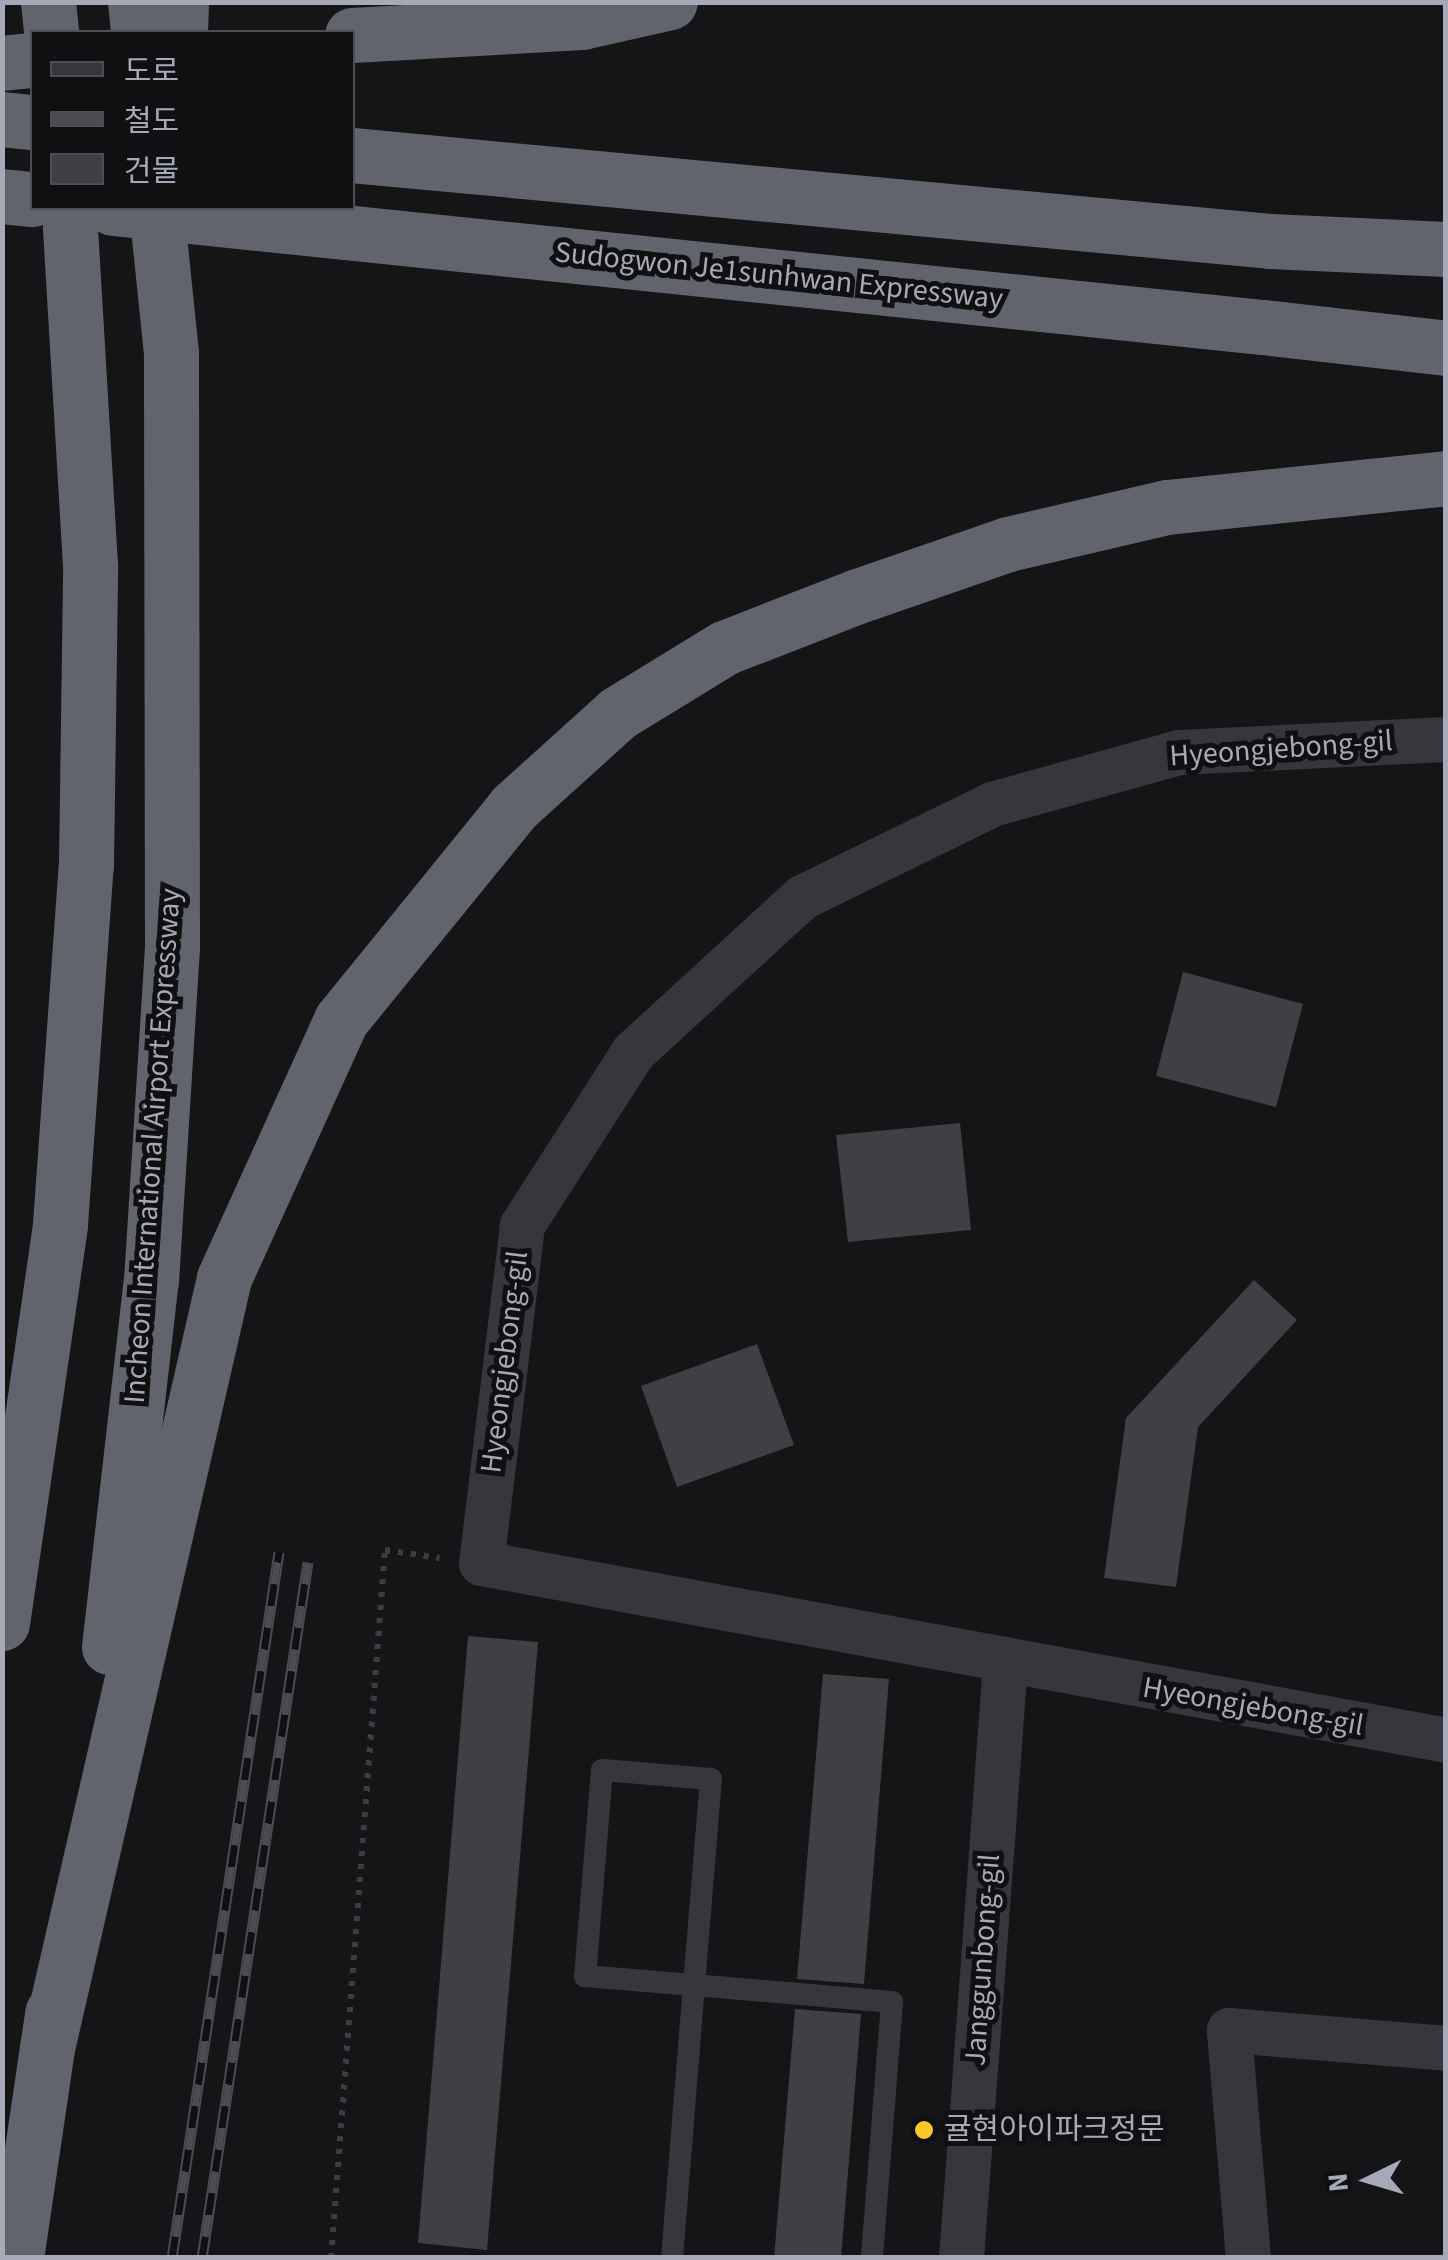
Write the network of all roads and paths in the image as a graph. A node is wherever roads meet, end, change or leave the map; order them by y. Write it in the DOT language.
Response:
graph roads {
  1 [pos="48,2"];
  2 [pos="135,2"];
  3 [pos="181,2"];
  4 [pos="670,2"];
  5 [pos="51,30"];
  6 [pos="138,30"];
  7 [pos="180,30"];
  8 [pos="355,35"];
  9 [pos="30,60"];
  10 [pos="2,63"];
  11 [pos="2,119"];
  12 [pos="30,122"];
  13 [pos="355,155"];
  14 [pos="2,196"];
  15 [pos="30,199"];
  16 [pos="69,210"];
  17 [pos="131,210"];
  18 [pos="156,210"];
  19 [pos="175,210"];
  20 [pos="1446,250"];
  21 [pos="1446,348"];
  22 [pos="171,353"];
  23 [pos="1446,478"];
  24 [pos="1446,739"];
  25 [pos="480,1563"];
  26 [pos="2,1622"];
  27 [pos="1005,1664"];
  28 [pos="1446,1740"];
  29 [pos="694,1985"];
  30 [pos="47,2048"];
  31 [pos="1446,2048"];
  32 [pos="16,2258"];
  33 [pos="332,2258"];
  34 [pos="672,2258"];
  35 [pos="872,2258"];
  36 [pos="961,2258"];
  37 [pos="1248,2258"];
  1 -- 5 [label="highway"];
  2 -- 6 [label="highway"];
  3 -- 7 [label="highway"];
  4 -- 8 [label="highway, bridge"];
  9 -- 10 [label="highway"];
  11 -- 12 [label="highway"];
  13 -- 20 [label="highway, bridge"];
  14 -- 15 [label="highway"];
  16 -- 26 [label="highway"];
  17 -- 21 [label="highway, Sudogwon Je1sunhwan Expressway, bridge"];
  18 -- 22 [label="highway, Incheon International Airport Expressway"];
  19 -- 22 [label="highway"];
  22 -- 30 [label="highway, Incheon International Airport Expressway"];
  23 -- 30 [label="highway"];
  24 -- 25 [label="street, Hyeongjebong-gil"];
  25 -- 27 [label="street, Hyeongjebong-gil"];
  25 -- 33 [label="path"];
  27 -- 28 [label="street, Hyeongjebong-gil"];
  27 -- 36 [label="street, Janggunbong-gil"];
  29 -- 29 [label="lane"];
  29 -- 34 [label="lane"];
  29 -- 35 [label="lane"];
  30 -- 32 [label="highway, Incheon International Airport Expressway"];
  31 -- 37 [label="street"];
}
